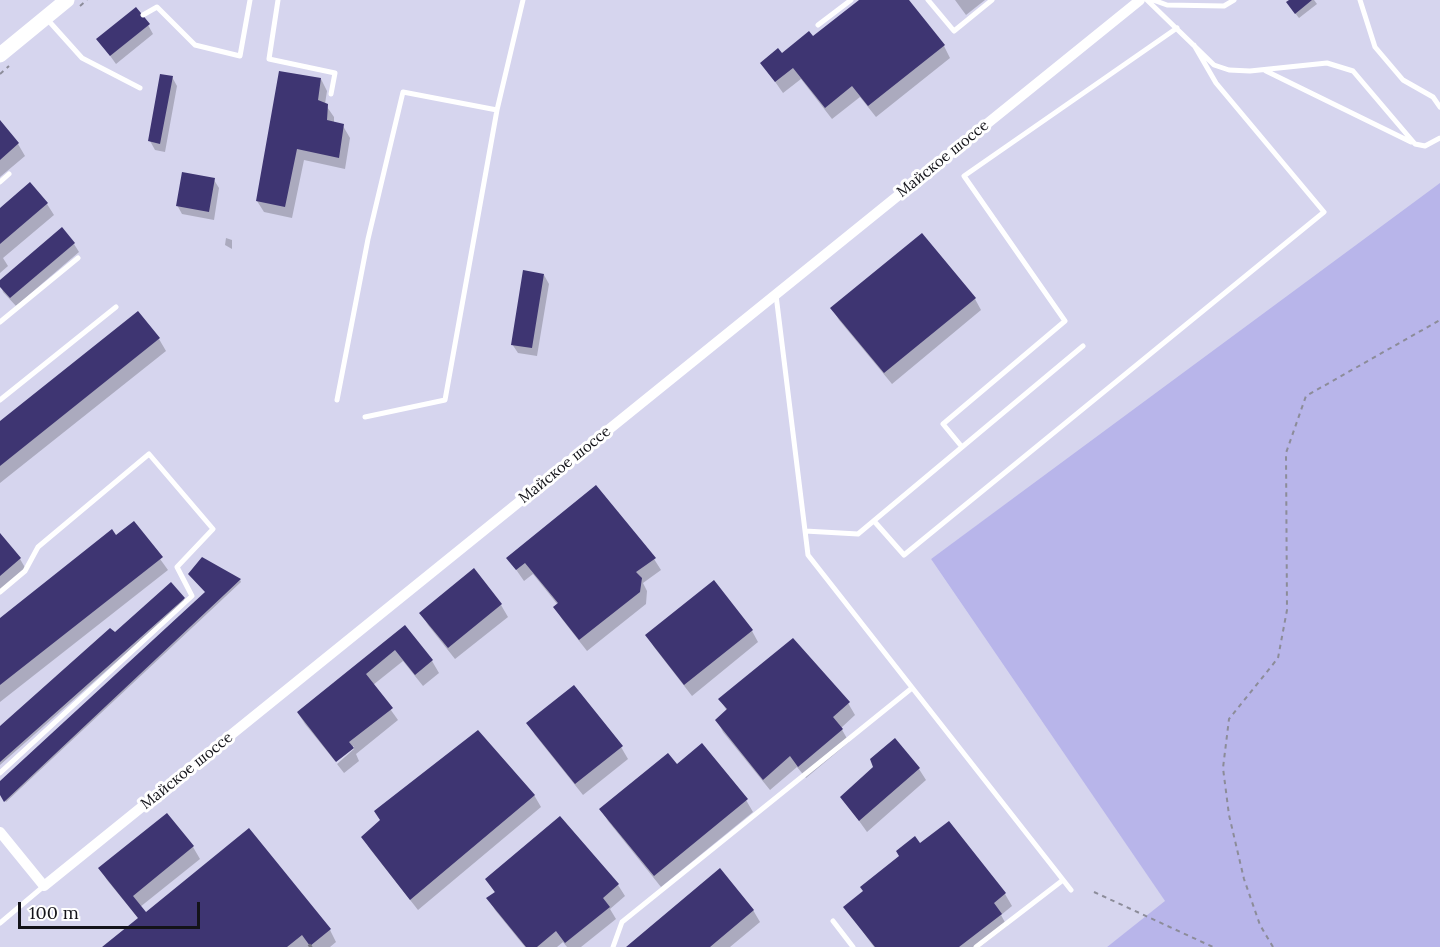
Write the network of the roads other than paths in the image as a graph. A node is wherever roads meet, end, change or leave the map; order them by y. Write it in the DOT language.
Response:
graph roads {
  1 [pos="67,0"];
  2 [pos="250,0"];
  3 [pos="278,0"];
  4 [pos="523,0"];
  5 [pos="850,0"];
  6 [pos="928,0"];
  7 [pos="992,0"];
  8 [pos="1140,0"];
  9 [pos="1147,0"];
  10 [pos="1153,0"];
  11 [pos="1234,0"];
  12 [pos="1360,0"];
  13 [pos="143,15"];
  14 [pos="46,17"];
  15 [pos="818,25"];
  16 [pos="1177,28"];
  17 [pos="1194,45"];
  18 [pos="0,55"];
  19 [pos="1264,70"];
  20 [pos="140,88"];
  21 [pos="331,94"];
  22 [pos="1440,107"];
  23 [pos="496,110"];
  24 [pos="1440,138"];
  25 [pos="1415,144"];
  26 [pos="9,174"];
  27 [pos="0,182"];
  28 [pos="78,258"];
  29 [pos="776,294"];
  30 [pos="116,307"];
  31 [pos="0,322"];
  32 [pos="1083,346"];
  33 [pos="0,400"];
  34 [pos="337,400"];
  35 [pos="365,417"];
  36 [pos="962,447"];
  37 [pos="874,521"];
  38 [pos="805,531"];
  39 [pos="0,592"];
  40 [pos="912,688"];
  41 [pos="0,773"];
  42 [pos="0,832"];
  43 [pos="1063,880"];
  44 [pos="44,886"];
  45 [pos="1071,890"];
  46 [pos="833,921"];
  47 [pos="0,923"];
  48 [pos="613,947"];
  49 [pos="853,947"];
  50 [pos="976,947"];
  1 -- 14 [label="street"];
  2 -- 13 [label="lane"];
  3 -- 21 [label="lane"];
  4 -- 23 [label="lane"];
  5 -- 15 [label="lane"];
  6 -- 7 [label="lane"];
  8 -- 29 [label="street, Майское шоссе"];
  9 -- 16 [label="lane"];
  10 -- 11 [label="lane"];
  12 -- 22 [label="lane"];
  14 -- 18 [label="street"];
  14 -- 20 [label="lane"];
  16 -- 17 [label="lane"];
  16 -- 36 [label="lane"];
  17 -- 19 [label="lane"];
  17 -- 37 [label="lane"];
  19 -- 25 [label="lane"];
  19 -- 25 [label="lane"];
  23 -- 34 [label="lane"];
  23 -- 35 [label="lane"];
  24 -- 25 [label="lane"];
  26 -- 27 [label="lane"];
  28 -- 31 [label="lane"];
  29 -- 38 [label="lane"];
  29 -- 44 [label="street, Майское шоссе"];
  30 -- 33 [label="lane"];
  32 -- 36 [label="lane"];
  36 -- 37 [label="lane"];
  37 -- 38 [label="lane"];
  38 -- 40 [label="lane"];
  39 -- 41 [label="lane"];
  40 -- 43 [label="lane"];
  40 -- 48 [label="lane"];
  42 -- 44 [label="street"];
  43 -- 45 [label="lane"];
  43 -- 50 [label="lane"];
  44 -- 47 [label="lane"];
  46 -- 49 [label="lane"];
}
